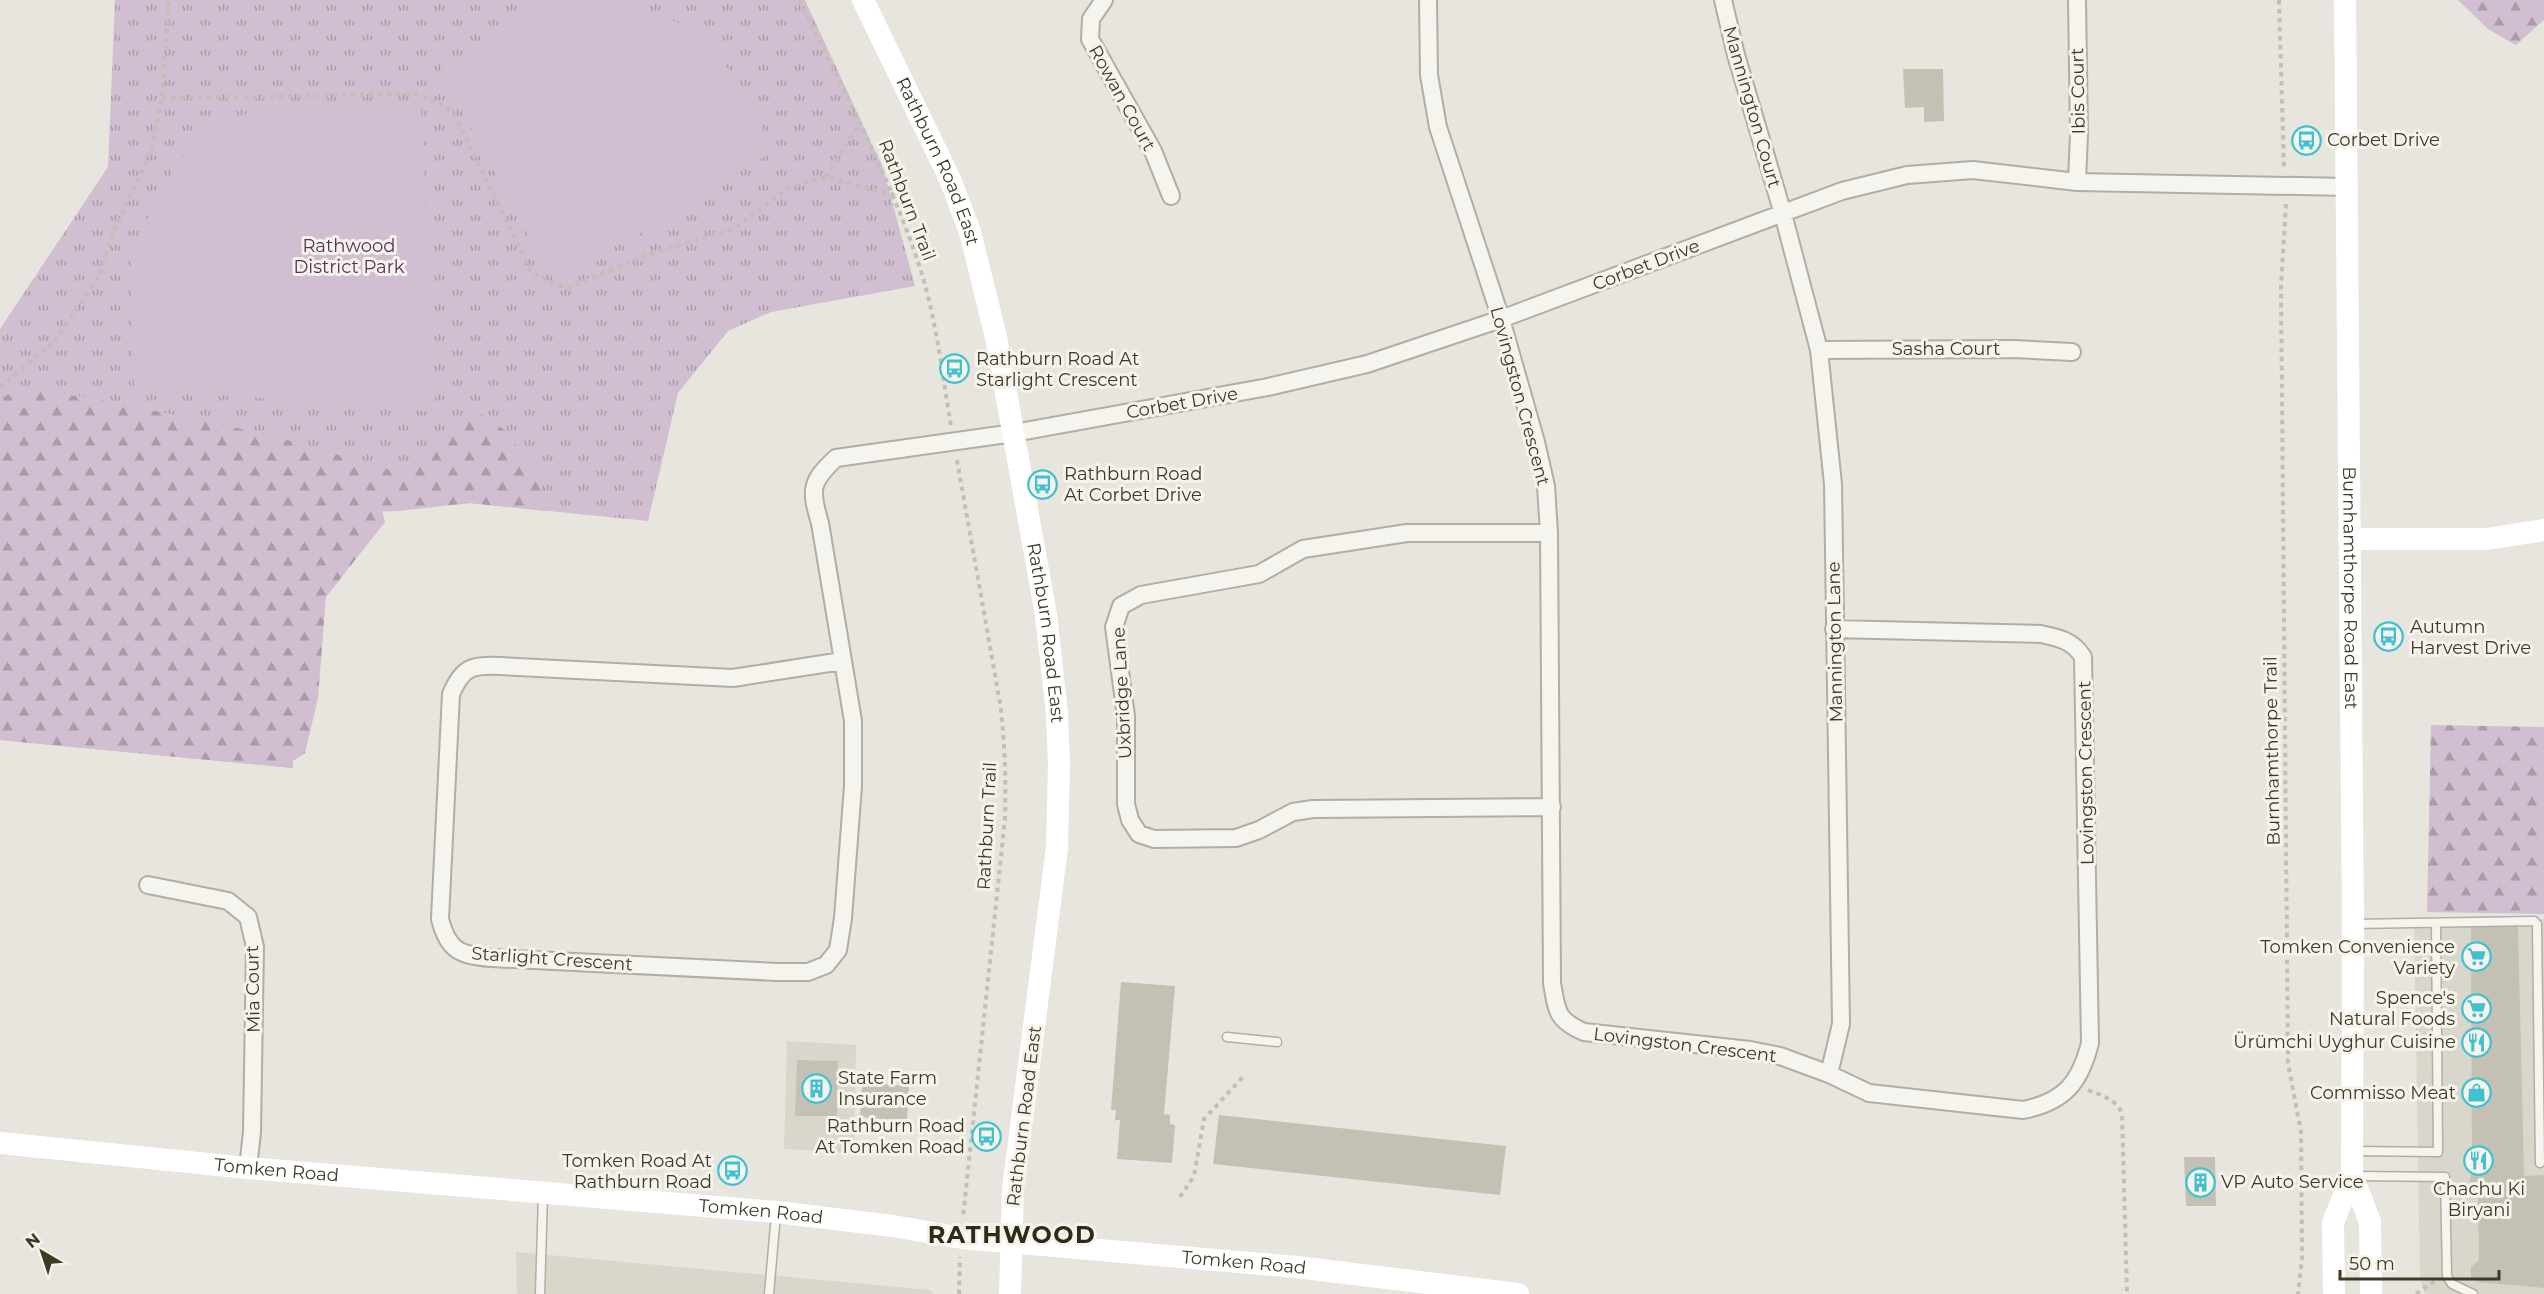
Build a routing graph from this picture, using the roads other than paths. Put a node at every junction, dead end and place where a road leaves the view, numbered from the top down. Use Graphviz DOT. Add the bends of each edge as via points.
graph roads {
  1 [pos="863,0"];
  2 [pos="1104,0"];
  3 [pos="1428,0"];
  4 [pos="1724,0"];
  5 [pos="2077,0"];
  6 [pos="2345,0"];
  7 [pos="2077,182"];
  8 [pos="2347,187"];
  9 [pos="1171,196"];
  10 [pos="1783,213"];
  11 [pos="1501,320"];
  12 [pos="1819,350"];
  13 [pos="2072,352"];
  14 [pos="1014,433"];
  15 [pos="954,441"];
  16 [pos="2544,530"];
  17 [pos="1550,533"];
  18 [pos="2349,539"];
  19 [pos="1834,629"];
  20 [pos="842,661"];
  21 [pos="1552,807"];
  22 [pos="148,885"];
  23 [pos="2436,923"];
  24 [pos="2353,924"];
  25 [pos="1227,1037"];
  26 [pos="1277,1042"];
  27 [pos="1829,1074"];
  28 [pos="0,1143"];
  29 [pos="2352,1151"];
  30 [pos="2540,1163"];
  31 [pos="248,1167"];
  32 [pos="2352,1176"];
  33 [pos="543,1191"];
  34 [pos="776,1212"];
  35 [pos="1012,1241"];
  36 [pos="540,1294"];
  37 [pos="769,1294"];
  38 [pos="1010,1294"];
  39 [pos="1518,1294"];
  40 [pos="2334,1294"];
  41 [pos="2371,1294"];
  42 [pos="2473,1294"];
  1 -- 14 [label="street, Rathburn Road East" via="950,179 970,232"];
  2 -- 9 [label="street, Rowan Court" via="1091,19 1090,39 1153,151"];
  3 -- 11 [label="street, Lovingston Crescent" via="1429,75 1438,127"];
  4 -- 10 [label="street, Mannington Court" via="1736,55"];
  5 -- 7 [label="street, Ibis Court"];
  6 -- 8 [label="street, Burnhamthorpe Road East"];
  7 -- 8 [label="street, Corbet Drive"];
  7 -- 10 [label="street, Corbet Drive" via="1973,170 1907,174 1842,191"];
  8 -- 18 [label="street, Burnhamthorpe Road East"];
  10 -- 11 [label="street, Corbet Drive"];
  10 -- 12 [label="street, Mannington Lane"];
  11 -- 14 [label="street, Corbet Drive" via="1367,364 1279,385"];
  11 -- 17 [label="street, Lovingston Crescent" via="1546,486"];
  12 -- 13 [label="street, Sasha Court"];
  12 -- 19 [label="street, Mannington Lane" via="1833,484"];
  14 -- 15 [label="street, Corbet Drive"];
  14 -- 35 [label="street, Rathburn Road East" via="1047,615 1059,764 1057,848 1014,1189"];
  15 -- 20 [label="street, Starlight Crescent" via="836,458 816,480 812,498 820,523"];
  16 -- 18 [label="street" via="2486,538"];
  17 -- 21 [label="street, Lovingston Crescent"];
  17 -- 21 [label="street, Uxbridge Lane" via="1407,533 1303,549 1259,574 1141,595 1121,606 1114,627 1125,716 1126,804 1139,834 1154,839 1236,838 1293,812 1313,808"];
  18 -- 24 [label="street, Burnhamthorpe Road East"];
  19 -- 27 [label="street, Mannington Lane" via="1841,1024"];
  19 -- 27 [label="street, Lovingston Crescent" via="2041,634 2077,646 2083,657 2090,1043 2073,1084 2044,1106 2023,1110 1869,1093"];
  20 -- 20 [label="street, Starlight Crescent" via="853,721 853,786 840,940 838,950 826,965 808,972 777,972 491,958 466,955 444,936 440,919 451,694 467,669 481,665 733,678"];
  21 -- 27 [label="street, Lovingston Crescent" via="1552,983 1558,1014 1568,1025 1584,1032 1750,1050"];
  22 -- 31 [label="street, Mia Court" via="228,901 248,916 255,946"];
  23 -- 24 [label="lane"];
  23 -- 29 [label="lane" via="2438,1152"];
  23 -- 30 [label="lane" via="2537,924"];
  24 -- 29 [label="street, Burnhamthorpe Road East"];
  25 -- 26 [label="lane"];
  28 -- 31 [label="street, Tomken Road"];
  29 -- 32 [label="street, Burnhamthorpe Road East"];
  31 -- 33 [label="street, Tomken Road"];
  32 -- 40 [label="street, Burnhamthorpe Road East" via="2333,1224"];
  32 -- 41 [label="street, Burnhamthorpe Road East" via="2370,1222"];
  32 -- 42 [label="lane" via="2445,1177 2447,1276 2452,1284"];
  33 -- 34 [label="street, Tomken Road"];
  33 -- 36 [label="lane"];
  34 -- 35 [label="street, Tomken Road" via="962,1238"];
  34 -- 37 [label="lane"];
  35 -- 38 [label="street, Rathburn Road East"];
  35 -- 39 [label="street, Tomken Road" via="1296,1267"];
}
